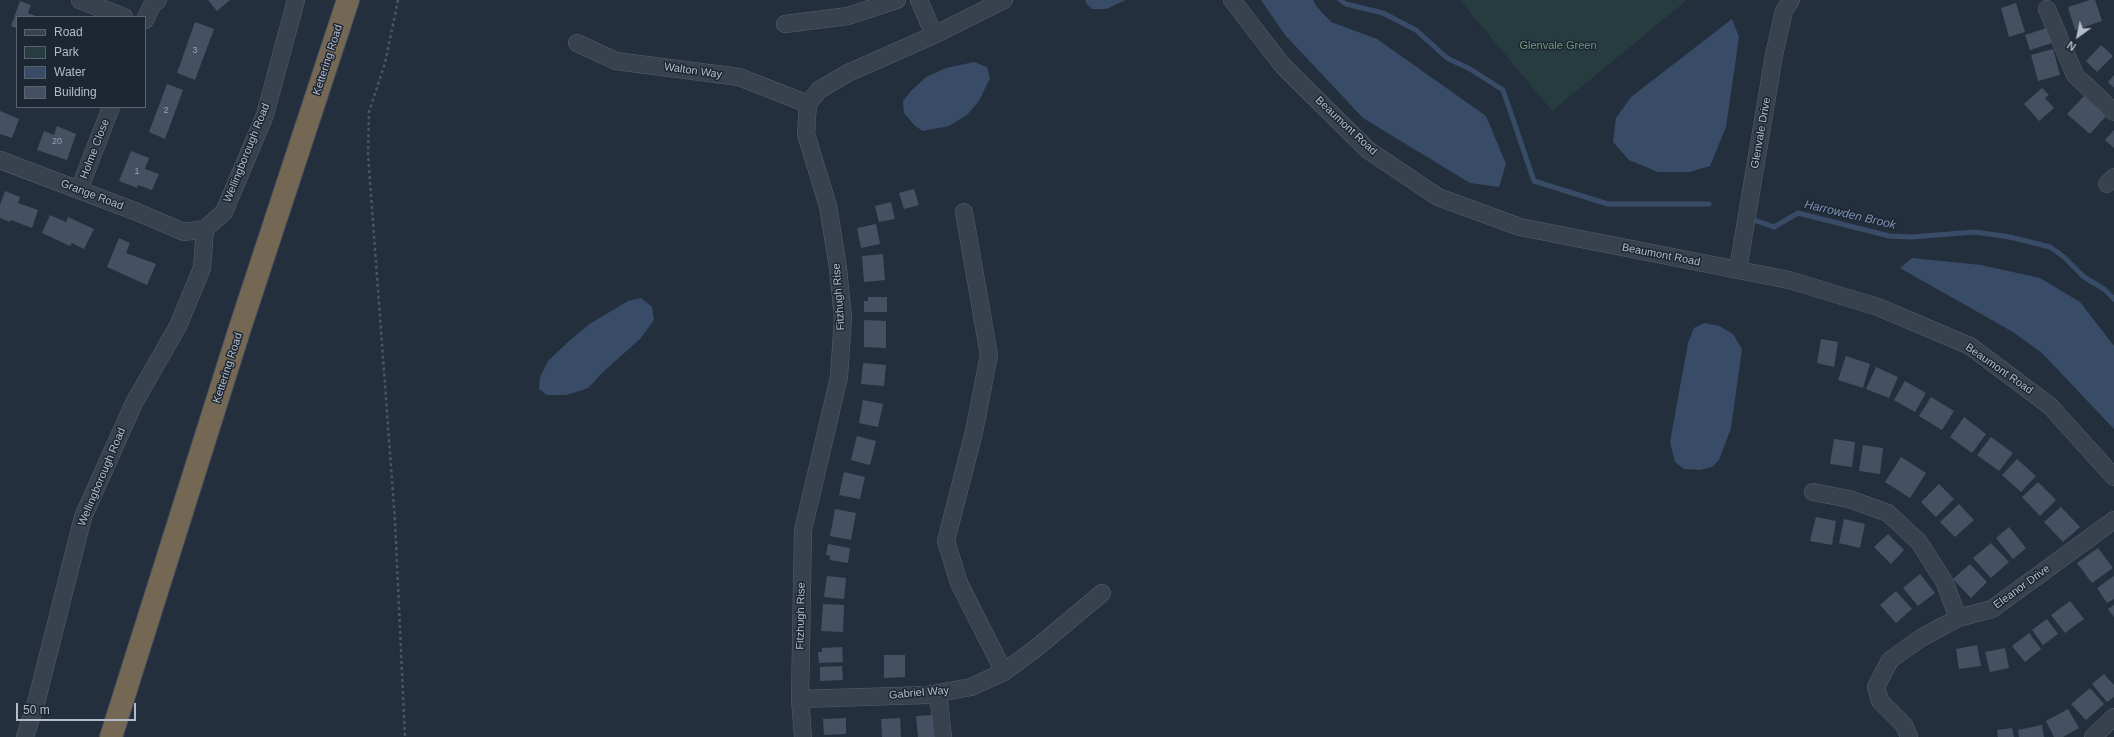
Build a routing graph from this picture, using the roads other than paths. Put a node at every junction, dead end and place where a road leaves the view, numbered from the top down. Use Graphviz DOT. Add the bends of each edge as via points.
graph roads {
  1 [pos="80,0"];
  2 [pos="296,0"];
  3 [pos="348,0"];
  4 [pos="897,0"];
  5 [pos="919,0"];
  6 [pos="1004,0"];
  7 [pos="1232,0"];
  8 [pos="1791,0"];
  9 [pos="2047,9"];
  10 [pos="121,16"];
  11 [pos="784,24"];
  12 [pos="934,35"];
  13 [pos="577,43"];
  14 [pos="808,104"];
  15 [pos="111,108"];
  16 [pos="2114,112"];
  17 [pos="0,160"];
  18 [pos="79,190"];
  19 [pos="964,212"];
  20 [pos="205,229"];
  21 [pos="1738,269"];
  22 [pos="2114,477"];
  23 [pos="1813,492"];
  24 [pos="2114,520"];
  25 [pos="1102,593"];
  26 [pos="1958,618"];
  27 [pos="1004,672"];
  28 [pos="938,693"];
  29 [pos="800,699"];
  30 [pos="2114,717"];
  31 [pos="25,737"];
  32 [pos="111,737"];
  33 [pos="803,737"];
  34 [pos="943,737"];
  35 [pos="1909,737"];
  36 [pos="2093,737"];
  1 -- 10 [label="street"];
  2 -- 20 [label="street, Wellingborough Road" via="264,115 224,212"];
  3 -- 32 [label="highway, Kettering Road"];
  4 -- 11 [label="street" via="848,16"];
  5 -- 12 [label="street"];
  6 -- 12 [label="street"];
  7 -- 21 [label="street, Beaumont Road" via="1283,66 1368,150 1438,197 1520,227"];
  8 -- 21 [label="street, Glenvale Drive" via="1784,11 1774,55"];
  9 -- 16 [label="street" via="2075,75"];
  12 -- 14 [label="street" via="848,73 819,90"];
  13 -- 14 [label="street, Walton Way" via="616,61 739,77"];
  14 -- 29 [label="street, Fitzhugh Rise" via="806,134 828,206 843,318 839,376 803,530"];
  15 -- 18 [label="street, Holme Close"];
  17 -- 18 [label="street, Grange Road"];
  18 -- 20 [label="street, Grange Road" via="184,232"];
  19 -- 27 [label="street" via="989,355 974,432 946,541 959,583"];
  20 -- 31 [label="street, Wellingborough Road" via="202,268 178,326 134,402 83,517"];
  21 -- 22 [label="street, Beaumont Road" via="1789,280 1878,307 1970,346 2050,406"];
  23 -- 26 [label="street" via="1850,499 1888,513 1919,542 1945,583"];
  24 -- 26 [label="street, Eleanor Drive" via="1992,609"];
  25 -- 27 [label="street, Gabriel Way" via="1035,650"];
  26 -- 35 [label="street, Eleanor Drive" via="1921,638 1890,660 1876,687 1880,701 1904,725"];
  27 -- 28 [label="street, Gabriel Way" via="971,687"];
  28 -- 29 [label="street, Gabriel Way"];
  28 -- 34 [label="street"];
  29 -- 33 [label="street, Fitzhugh Rise"];
  30 -- 36 [label="street"];
}
